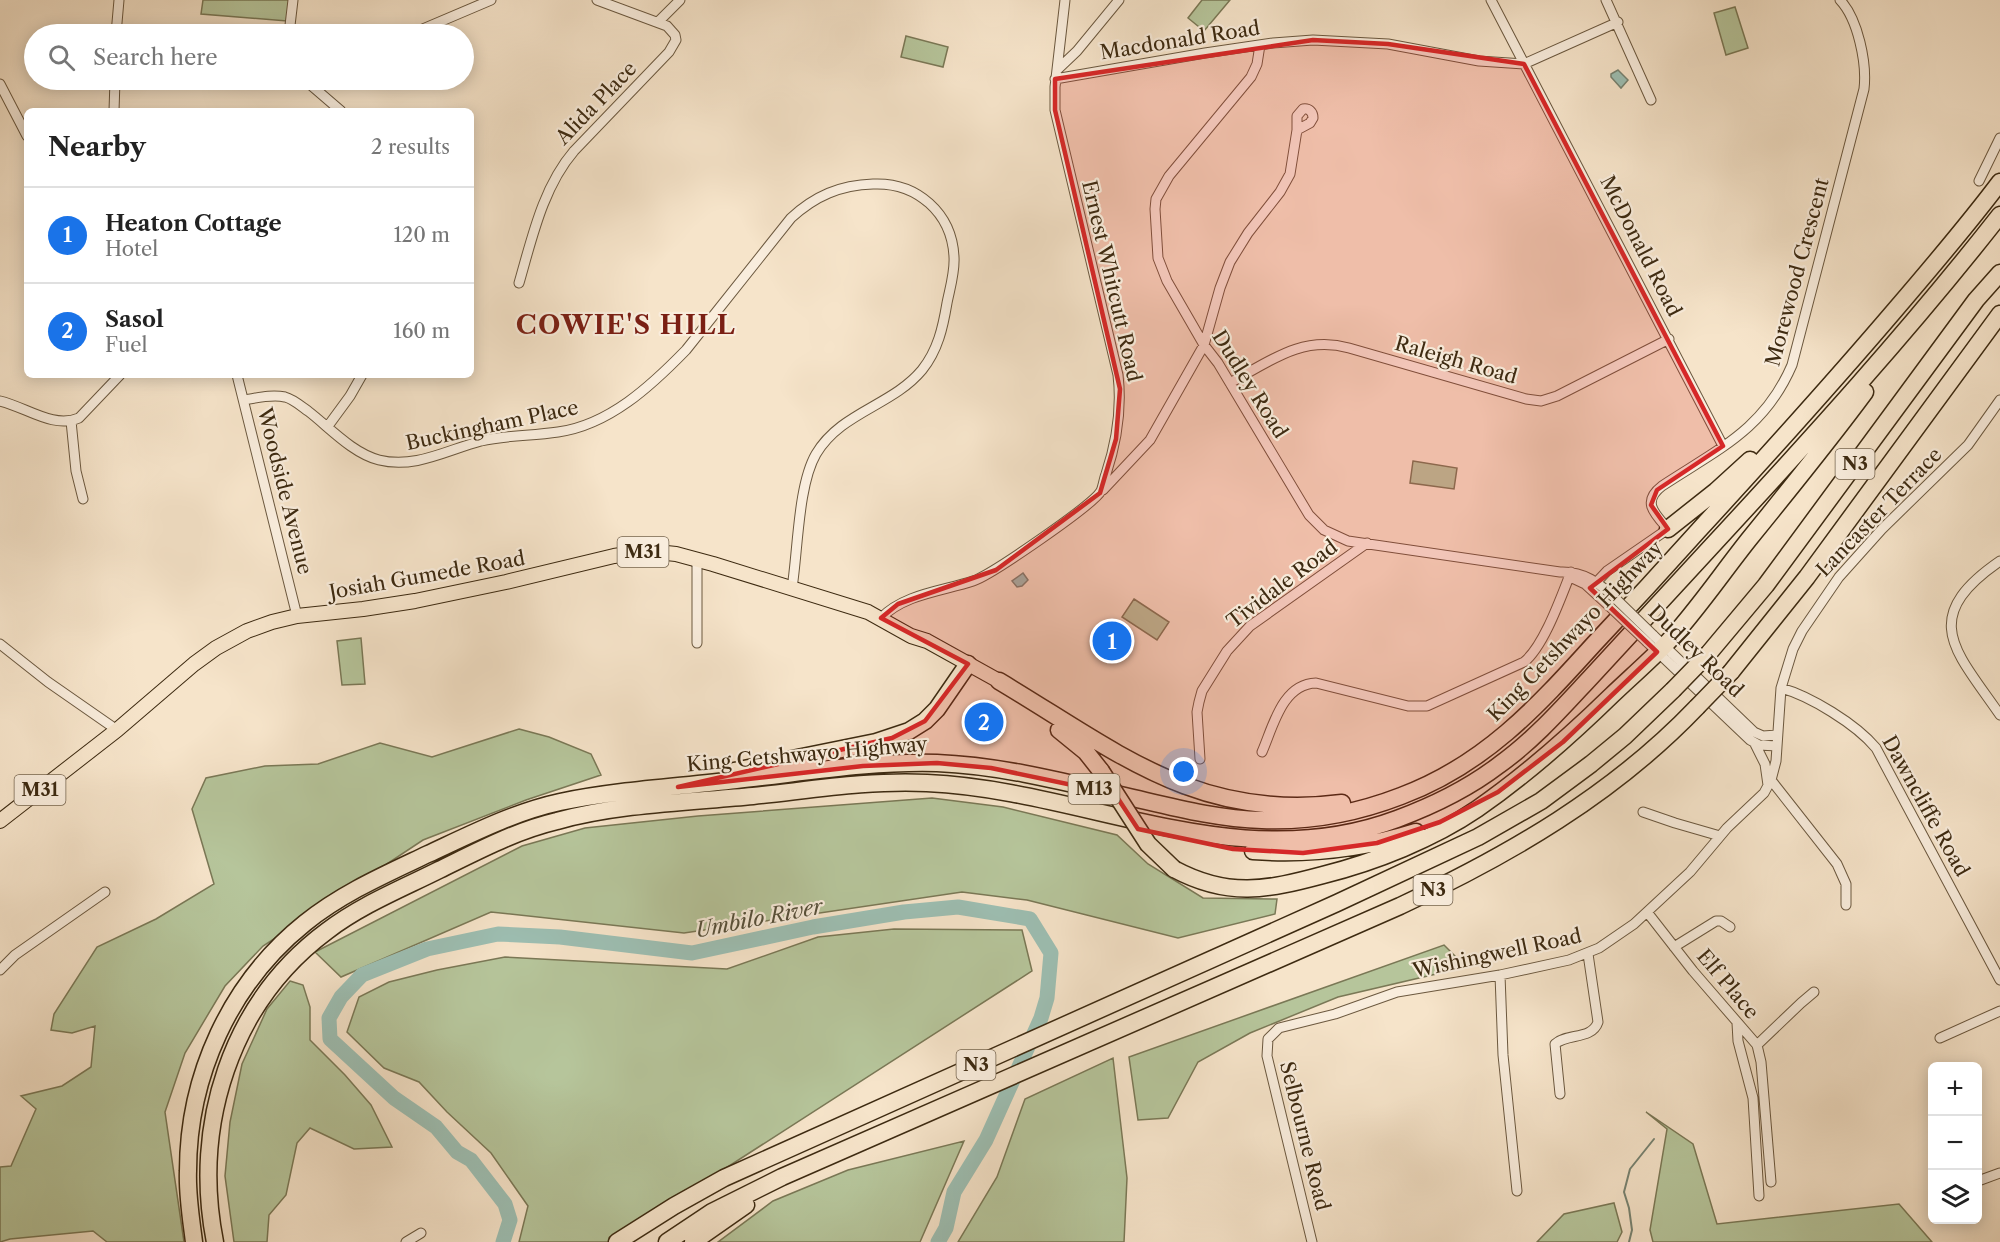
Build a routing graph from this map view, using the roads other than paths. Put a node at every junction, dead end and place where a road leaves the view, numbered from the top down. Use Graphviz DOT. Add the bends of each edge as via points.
graph roads {
  1 [pos="120,0"];
  2 [pos="294,0"];
  3 [pos="491,0"];
  4 [pos="597,0"];
  5 [pos="680,0"];
  6 [pos="1065,0"];
  7 [pos="1119,0"];
  8 [pos="1491,0"];
  9 [pos="1606,0"];
  10 [pos="1840,0"];
  11 [pos="658,22"];
  12 [pos="1618,22"];
  13 [pos="117,24"];
  14 [pos="290,24"];
  15 [pos="435,24"];
  16 [pos="1260,45"];
  17 [pos="1524,64"];
  18 [pos="1056,74"];
  19 [pos="0,84"];
  20 [pos="115,90"];
  21 [pos="317,90"];
  22 [pos="1651,100"];
  23 [pos="114,108"];
  24 [pos="338,108"];
  25 [pos="24,130"];
  26 [pos="1298,130"];
  27 [pos="2000,138"];
  28 [pos="1979,181"];
  29 [pos="1997,187"];
  30 [pos="2000,214"];
  31 [pos="2000,273"];
  32 [pos="519,283"];
  33 [pos="1936,294"];
  34 [pos="2000,314"];
  35 [pos="1668,339"];
  36 [pos="1204,345"];
  37 [pos="117,378"];
  38 [pos="238,378"];
  39 [pos="360,378"];
  40 [pos="1230,383"];
  41 [pos="244,400"];
  42 [pos="2000,400"];
  43 [pos="0,401"];
  44 [pos="71,421"];
  45 [pos="328,426"];
  46 [pos="1724,446"];
  47 [pos="1100,493"];
  48 [pos="83,499"];
  49 [pos="1668,530"];
  50 [pos="1367,543"];
  51 [pos="697,560"];
  52 [pos="2000,561"];
  53 [pos="1566,574"];
  54 [pos="1593,585"];
  55 [pos="792,588"];
  56 [pos="297,616"];
  57 [pos="881,618"];
  58 [pos="697,643"];
  59 [pos="1655,643"];
  60 [pos="0,644"];
  61 [pos="966,668"];
  62 [pos="996,685"];
  63 [pos="1781,688"];
  64 [pos="2000,715"];
  65 [pos="117,730"];
  66 [pos="1509,732"];
  67 [pos="1777,735"];
  68 [pos="1755,744"];
  69 [pos="1777,747"];
  70 [pos="1262,752"];
  71 [pos="1200,759"];
  72 [pos="1770,784"];
  73 [pos="678,787"];
  74 [pos="1498,792"];
  75 [pos="1020,795"];
  76 [pos="1643,812"];
  77 [pos="0,821"];
  78 [pos="1720,836"];
  79 [pos="105,892"];
  80 [pos="1846,905"];
  81 [pos="1647,912"];
  82 [pos="1730,927"];
  83 [pos="1674,947"];
  84 [pos="1588,954"];
  85 [pos="0,970"];
  86 [pos="1500,975"];
  87 [pos="2000,980"];
  88 [pos="1814,992"];
  89 [pos="2000,1011"];
  90 [pos="1737,1023"];
  91 [pos="1940,1038"];
  92 [pos="1268,1039"];
  93 [pos="1757,1045"];
  94 [pos="1560,1094"];
  95 [pos="2000,1173"];
  96 [pos="782,1177"];
  97 [pos="1982,1179"];
  98 [pos="1771,1182"];
  99 [pos="1517,1191"];
  100 [pos="1759,1196"];
  101 [pos="421,1233"];
  102 [pos="194,1242"];
  103 [pos="215,1242"];
  104 [pos="406,1242"];
  105 [pos="620,1242"];
  106 [pos="668,1242"];
  107 [pos="693,1242"];
  108 [pos="1312,1242"];
  1 -- 13 [label="street"];
  2 -- 14 [label="street"];
  3 -- 15 [label="street"];
  4 -- 11 [label="street"];
  5 -- 11 [label="street"];
  6 -- 18 [label="street, Ernest Whitcutt Road"];
  7 -- 18 [label="street"];
  8 -- 17 [label="street, McDonald Road"];
  9 -- 12 [label="street"];
  10 -- 46 [label="street, Morewood Crescent" via="1855,23 1864,89 1798,348 1773,402 1748,429"];
  11 -- 32 [label="street, Alida Place" via="675,35 674,46 561,167 545,200"];
  12 -- 17 [label="street"];
  12 -- 22 [label="street"];
  16 -- 17 [label="street, Macdonald Road" via="1313,40 1370,42 1479,61"];
  16 -- 18 [label="street, Macdonald Road"];
  16 -- 36 [label="street, Dudley Road" via="1251,77 1169,176 1156,199 1161,268"];
  17 -- 35 [label="street, McDonald Road"];
  18 -- 47 [label="street, Ernest Whitcutt Road" via="1055,110 1120,389 1116,439"];
  19 -- 25 [label="street"];
  20 -- 23 [label="street"];
  21 -- 24 [label="street"];
  26 -- 36 [label="street" via="1290,174 1230,262"];
  27 -- 28 [label="street"];
  29 -- 49 [label="highway" via="1787,423 1728,481"];
  29 -- 66 [label="highway, King Cetshwayo Highway / M13" via="1815,405 1556,687"];
  30 -- 33 [label="highway, King Cetshwayo Highway / M13"];
  31 -- 105 [label="highway, N3, bridge" via="1766,585 1710,653 1625,736 1541,801 1438,856 724,1178"];
  33 -- 59 [label="highway" via="1853,409"];
  33 -- 75 [label="highway, King Cetshwayo Highway / M13" via="1806,443 1555,716 1497,767 1453,794 1369,828 1300,840 1203,834"];
  34 -- 96 [label="highway, N3, bridge" via="1807,577 1731,672 1656,747 1602,792 1512,849 1400,906"];
  35 -- 40 [label="street, Raleigh Road" via="1541,401 1327,344 1296,348"];
  35 -- 46 [label="street, McDonald Road"];
  36 -- 40 [label="street, Dudley Road"];
  36 -- 47 [label="street" via="1150,440"];
  37 -- 44 [label="street" via="79,418"];
  38 -- 41 [label="street, Woodside Avenue"];
  39 -- 45 [label="street"];
  40 -- 50 [label="street, Dudley Road" via="1317,524 1337,538"];
  41 -- 45 [label="street, Buckingham Place" via="286,397"];
  41 -- 56 [label="street, Woodside Avenue"];
  42 -- 63 [label="street, Lancaster Terrace" via="1968,445 1839,577 1802,631"];
  43 -- 44 [label="street" via="58,422"];
  44 -- 48 [label="street"];
  45 -- 55 [label="street, Buckingham Place" via="363,453 396,463 418,461 496,438 587,425 630,400 686,350 800,210 821,196 848,186 899,186 922,196 936,209 951,240 954,270 942,330 934,351 913,380 840,426 815,455 804,488"];
  46 -- 49 [label="street, Morewood Crescent" via="1654,493 1652,509"];
  47 -- 57 [label="street" via="996,570 898,604"];
  49 -- 54 [label="street"];
  50 -- 53 [label="street, Dudley Road"];
  50 -- 71 [label="street, Tividale Road" via="1250,626 1227,651 1198,702"];
  51 -- 55 [label="main road, Josiah Gumede Road / M31"];
  51 -- 56 [label="main road, Josiah Gumede Road / M31" via="646,551 415,601"];
  51 -- 58 [label="street"];
  52 -- 64 [label="street" via="1977,578 1959,599 1950,630 1958,652"];
  53 -- 54 [label="street, Dudley Road"];
  53 -- 70 [label="street" via="1561,597 1534,652 1518,666 1435,704 1418,707 1316,683 1302,685 1287,699"];
  54 -- 59 [label="street, Dudley Road, bridge"];
  55 -- 57 [label="main road, Josiah Gumede Road / M31"];
  56 -- 65 [label="main road, Josiah Gumede Road / M31" via="247,631 216,648"];
  57 -- 61 [label="main road, Josiah Gumede Road / M31" via="922,647"];
  59 -- 67 [label="street, Dudley Road" via="1754,732"];
  59 -- 68 [label="street, Dudley Road"];
  59 -- 74 [label="highway" via="1563,742"];
  60 -- 65 [label="street"];
  61 -- 62 [label="main road, Josiah Gumede Road / M31"];
  61 -- 73 [label="highway" via="945,700 909,731 892,738 718,774"];
  62 -- 66 [label="highway" via="1147,770 1216,797 1278,806 1328,805 1386,794 1432,777"];
  62 -- 74 [label="highway, bridge" via="1086,752 1148,844 1174,869 1212,886 1256,888 1336,872 1420,840 1477,809"];
  63 -- 67 [label="street, Lancaster Terrace"];
  63 -- 87 [label="street, Dawncliffe Road" via="1814,702 1866,736 1876,748"];
  65 -- 77 [label="main road, Josiah Gumede Road / M31"];
  66 -- 73 [label="highway, King Cetshwayo Highway / M13" via="1471,761 1401,796 1364,809 1287,820 1215,816 1015,771 937,763 863,766"];
  67 -- 69 [label="street"];
  68 -- 69 [label="street"];
  68 -- 72 [label="street, Dudley Road"];
  69 -- 72 [label="street"];
  72 -- 78 [label="street, Wishingwell Road" via="1760,799"];
  72 -- 80 [label="street" via="1837,864 1846,884"];
  73 -- 102 [label="highway, King Cetshwayo Highway / M13" via="557,802 492,824 368,883 327,907 287,938 239,996 204,1067 189,1145"];
  74 -- 75 [label="highway" via="1440,822 1397,838 1303,853 1199,844"];
  75 -- 103 [label="highway, King Cetshwayo Highway / M13" via="956,785 878,784 578,815 509,837 350,915 281,973 252,1014 224,1072 211,1126 208,1164"];
  76 -- 78 [label="street"];
  78 -- 81 [label="street, Wishingwell Road"];
  79 -- 85 [label="street" via="15,955"];
  81 -- 83 [label="street, Elf Place"];
  81 -- 84 [label="street, Wishingwell Road" via="1612,941"];
  82 -- 83 [label="street" via="1721,921 1710,923"];
  83 -- 90 [label="street, Elf Place"];
  84 -- 86 [label="street, Wishingwell Road"];
  84 -- 94 [label="street" via="1598,1022 1589,1033 1555,1044"];
  86 -- 92 [label="street, Wishingwell Road" via="1390,994 1280,1028"];
  86 -- 99 [label="street" via="1503,1055"];
  88 -- 93 [label="street, Elf Place"];
  89 -- 91 [label="street"];
  90 -- 93 [label="street, Elf Place"];
  90 -- 100 [label="street" via="1753,1098"];
  92 -- 108 [label="street, Selbourne Road" via="1267,1056"];
  93 -- 98 [label="street"];
  95 -- 97 [label="street"];
  96 -- 106 [label="highway, N3" via="712,1212"];
  96 -- 107 [label="highway"];
  101 -- 104 [label="street"];
}
